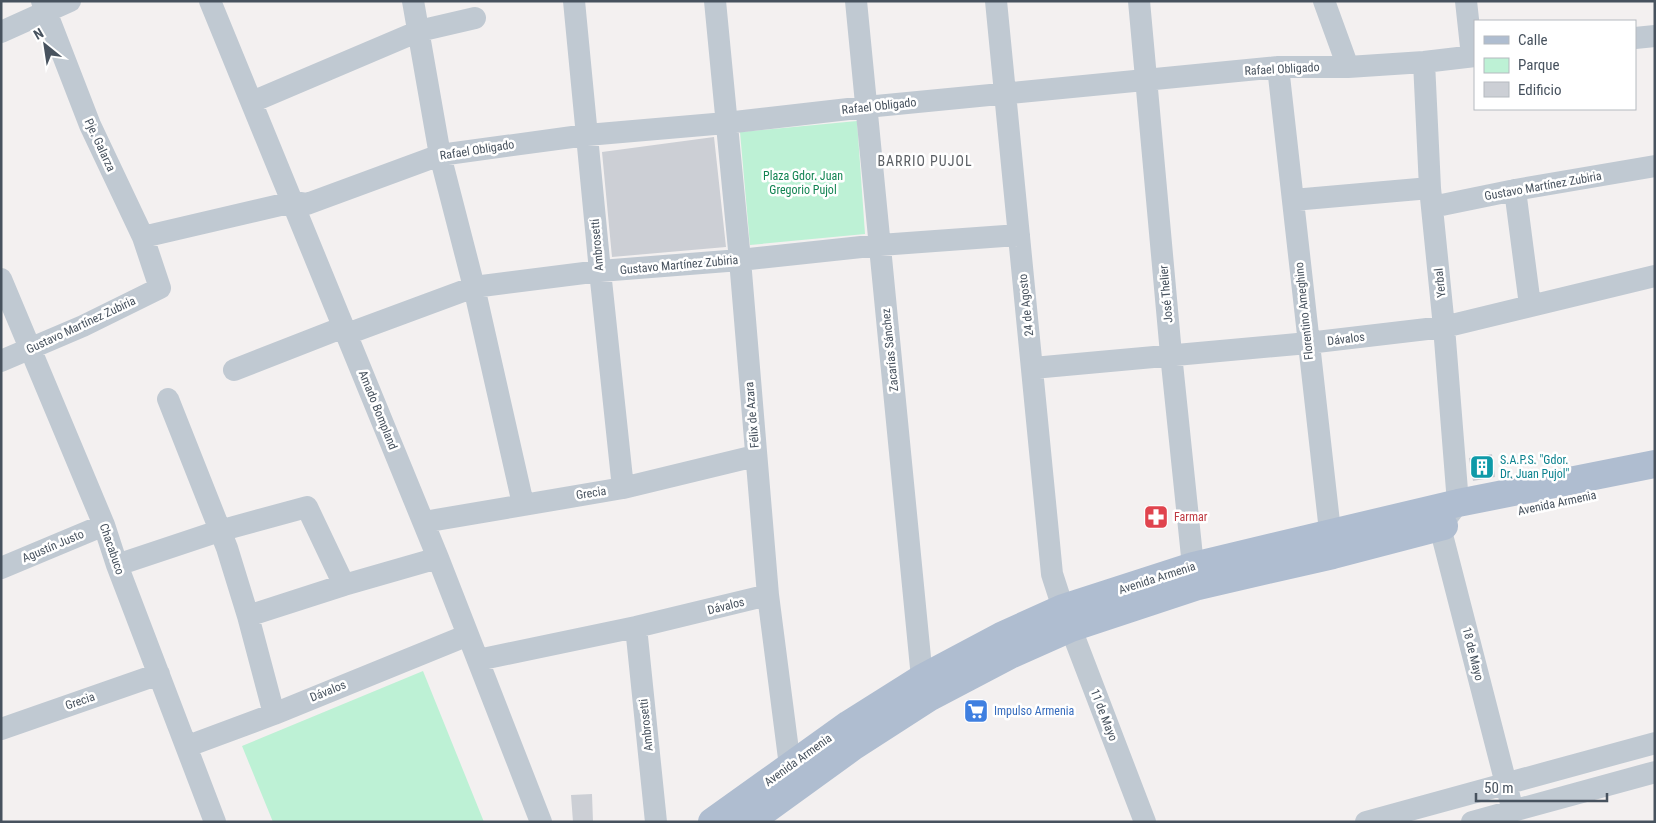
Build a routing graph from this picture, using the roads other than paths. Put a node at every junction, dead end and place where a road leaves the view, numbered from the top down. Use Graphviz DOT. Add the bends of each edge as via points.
graph roads {
  1 [pos="70,1"];
  2 [pos="210,1"];
  3 [pos="413,1"];
  4 [pos="574,1"];
  5 [pos="715,1"];
  6 [pos="856,1"];
  7 [pos="996,1"];
  8 [pos="1139,1"];
  9 [pos="1324,1"];
  10 [pos="1466,1"];
  11 [pos="44,7"];
  12 [pos="474,18"];
  13 [pos="419,30"];
  14 [pos="1,32"];
  15 [pos="1655,36"];
  16 [pos="1636,38"];
  17 [pos="1473,56"];
  18 [pos="1424,62"];
  19 [pos="1278,67"];
  20 [pos="1348,67"];
  21 [pos="1146,80"];
  22 [pos="1005,94"];
  23 [pos="252,102"];
  24 [pos="866,106"];
  25 [pos="726,123"];
  26 [pos="587,134"];
  27 [pos="440,155"];
  28 [pos="1655,166"];
  29 [pos="1516,190"];
  30 [pos="1431,198"];
  31 [pos="1293,200"];
  32 [pos="293,202"];
  33 [pos="1019,235"];
  34 [pos="143,237"];
  35 [pos="880,245"];
  36 [pos="740,260"];
  37 [pos="600,271"];
  38 [pos="1655,276"];
  39 [pos="1,279"];
  40 [pos="474,286"];
  41 [pos="160,288"];
  42 [pos="1530,306"];
  43 [pos="1444,327"];
  44 [pos="345,331"];
  45 [pos="1308,343"];
  46 [pos="31,347"];
  47 [pos="1171,354"];
  48 [pos="1,360"];
  49 [pos="1032,368"];
  50 [pos="234,370"];
  51 [pos="168,399"];
  52 [pos="755,456"];
  53 [pos="1655,464"];
  54 [pos="1655,482"];
  55 [pos="623,488"];
  56 [pos="523,504"];
  57 [pos="1458,504"];
  58 [pos="424,522"];
  59 [pos="104,525"];
  60 [pos="1440,527"];
  61 [pos="219,530"];
  62 [pos="1331,545"];
  63 [pos="438,558"];
  64 [pos="117,564"];
  65 [pos="1,568"];
  66 [pos="1195,576"];
  67 [pos="344,585"];
  68 [pos="768,595"];
  69 [pos="248,616"];
  70 [pos="1067,618"];
  71 [pos="636,628"];
  72 [pos="468,635"];
  73 [pos="478,660"];
  74 [pos="159,674"];
  75 [pos="926,687"];
  76 [pos="274,714"];
  77 [pos="1,729"];
  78 [pos="1655,743"];
  79 [pos="188,746"];
  80 [pos="790,766"];
  81 [pos="1655,772"];
  82 [pos="1506,784"];
  83 [pos="1513,810"];
  84 [pos="763,817"];
  85 [pos="215,822"];
  86 [pos="540,822"];
  87 [pos="656,822"];
  88 [pos="712,822"];
  89 [pos="1145,822"];
  90 [pos="1366,822"];
  91 [pos="1472,822"];
  1 -- 11 [label="street"];
  2 -- 23 [label="street, Amado Bompland"];
  3 -- 13 [label="street"];
  4 -- 26 [label="street, Ambrosetti"];
  5 -- 25 [label="street, Félix de Azara"];
  6 -- 24 [label="street, Zacarías Sánchez"];
  7 -- 22 [label="street, 24 de Agosto"];
  8 -- 21 [label="street, José Thelier"];
  9 -- 20 [label="street"];
  10 -- 17 [label="street"];
  11 -- 14 [label="street"];
  11 -- 34 [label="street, Pje. Galarza" via="90,125"];
  12 -- 13 [label="street"];
  13 -- 23 [label="street"];
  13 -- 27 [label="street"];
  15 -- 16 [label="street"];
  17 -- 18 [label="street, Rafael Obligado"];
  18 -- 20 [label="street, Rafael Obligado"];
  18 -- 30 [label="street, Yerbal"];
  19 -- 20 [label="street, Rafael Obligado"];
  19 -- 21 [label="street, Rafael Obligado"];
  19 -- 31 [label="street, Florentino Ameghino"];
  21 -- 22 [label="street, Rafael Obligado"];
  21 -- 47 [label="street, José Thelier"];
  22 -- 24 [label="street, Rafael Obligado"];
  22 -- 33 [label="street, 24 de Agosto"];
  23 -- 32 [label="street, Amado Bompland"];
  24 -- 25 [label="street, Rafael Obligado"];
  24 -- 35 [label="street, Zacarías Sánchez"];
  25 -- 26 [label="street, Rafael Obligado"];
  25 -- 36 [label="street, Félix de Azara"];
  26 -- 27 [label="street, Rafael Obligado"];
  26 -- 37 [label="street, Ambrosetti"];
  27 -- 32 [label="street, Rafael Obligado" via="307,204"];
  27 -- 40 [label="street"];
  28 -- 29 [label="street, Gustavo Martínez Zubiria"];
  29 -- 30 [label="street, Gustavo Martínez Zubiria"];
  29 -- 42 [label="street"];
  30 -- 31 [label="street, Gustavo Martínez Zubiria"];
  30 -- 43 [label="street, Yerbal"];
  31 -- 45 [label="street, Florentino Ameghino"];
  32 -- 34 [label="street"];
  32 -- 44 [label="street, Amado Bompland"];
  33 -- 35 [label="street, Gustavo Martínez Zubiria"];
  33 -- 49 [label="street, 24 de Agosto"];
  34 -- 41 [label="street, Pje. Galarza"];
  35 -- 36 [label="street, Gustavo Martínez Zubiria"];
  35 -- 75 [label="street, Zacarías Sánchez"];
  36 -- 37 [label="street, Gustavo Martínez Zubiria"];
  36 -- 52 [label="street, Félix de Azara"];
  37 -- 40 [label="street, Gustavo Martínez Zubiria"];
  37 -- 55 [label="street, Ambrosetti"];
  38 -- 42 [label="street, Dávalos"];
  39 -- 46 [label="street, Chacabuco"];
  40 -- 44 [label="street, Gustavo Martínez Zubiria"];
  40 -- 56 [label="street"];
  41 -- 46 [label="street, Gustavo Martínez Zubiria"];
  42 -- 43 [label="street, Dávalos"];
  43 -- 45 [label="street, Dávalos"];
  43 -- 57 [label="street, Yerbal"];
  44 -- 50 [label="street, Gustavo Martínez Zubiria"];
  44 -- 58 [label="street, Amado Bompland"];
  45 -- 47 [label="street, Dávalos"];
  45 -- 62 [label="street, Florentino Ameghino"];
  46 -- 48 [label="street, Gustavo Martínez Zubiria"];
  46 -- 59 [label="street, Chacabuco"];
  47 -- 49 [label="street, Dávalos"];
  47 -- 66 [label="street, José Thelier"];
  49 -- 70 [label="street, 24 de Agosto" via="1052,574"];
  51 -- 61 [label="street"];
  52 -- 55 [label="street, Grecia"];
  52 -- 68 [label="street, Félix de Azara"];
  53 -- 57 [label="main road, Avenida Armenia"];
  54 -- 60 [label="main road, Avenida Armenia"];
  55 -- 56 [label="street, Grecia"];
  56 -- 58 [label="street, Grecia"];
  57 -- 60 [label="street"];
  57 -- 62 [label="main road, Avenida Armenia"];
  58 -- 63 [label="street, Amado Bompland"];
  59 -- 64 [label="street, Chacabuco"];
  59 -- 65 [label="street, Agustín Justo"];
  60 -- 62 [label="main road, Avenida Armenia"];
  60 -- 82 [label="street, 18 de Mayo"];
  61 -- 64 [label="street"];
  61 -- 67 [label="street" via="308,507"];
  61 -- 69 [label="street"];
  62 -- 66 [label="main road, Avenida Armenia"];
  63 -- 67 [label="street"];
  63 -- 72 [label="street, Amado Bompland"];
  64 -- 74 [label="street, Chacabuco"];
  66 -- 70 [label="main road, Avenida Armenia"];
  67 -- 69 [label="street"];
  68 -- 71 [label="street, Dávalos"];
  68 -- 80 [label="street, Félix de Azara"];
  69 -- 76 [label="street"];
  70 -- 75 [label="main road, Avenida Armenia" via="1010,655"];
  70 -- 89 [label="street, 11 de Mayo"];
  71 -- 73 [label="street, Dávalos"];
  71 -- 87 [label="street, Ambrosetti"];
  72 -- 73 [label="street, Amado Bompland"];
  72 -- 76 [label="street, Dávalos"];
  73 -- 86 [label="street, Amado Bompland"];
  74 -- 77 [label="street, Grecia"];
  74 -- 79 [label="street, Chacabuco"];
  75 -- 80 [label="main road, Avenida Armenia" via="849,724"];
  75 -- 84 [label="main road, Avenida Armenia"];
  76 -- 79 [label="street, Dávalos"];
  78 -- 82 [label="street"];
  79 -- 85 [label="street, Chacabuco"];
  80 -- 84 [label="street"];
  80 -- 88 [label="main road, Avenida Armenia"];
  81 -- 83 [label="street"];
  82 -- 83 [label="street, 18 de Mayo"];
  82 -- 90 [label="street"];
  83 -- 91 [label="street"];
}
